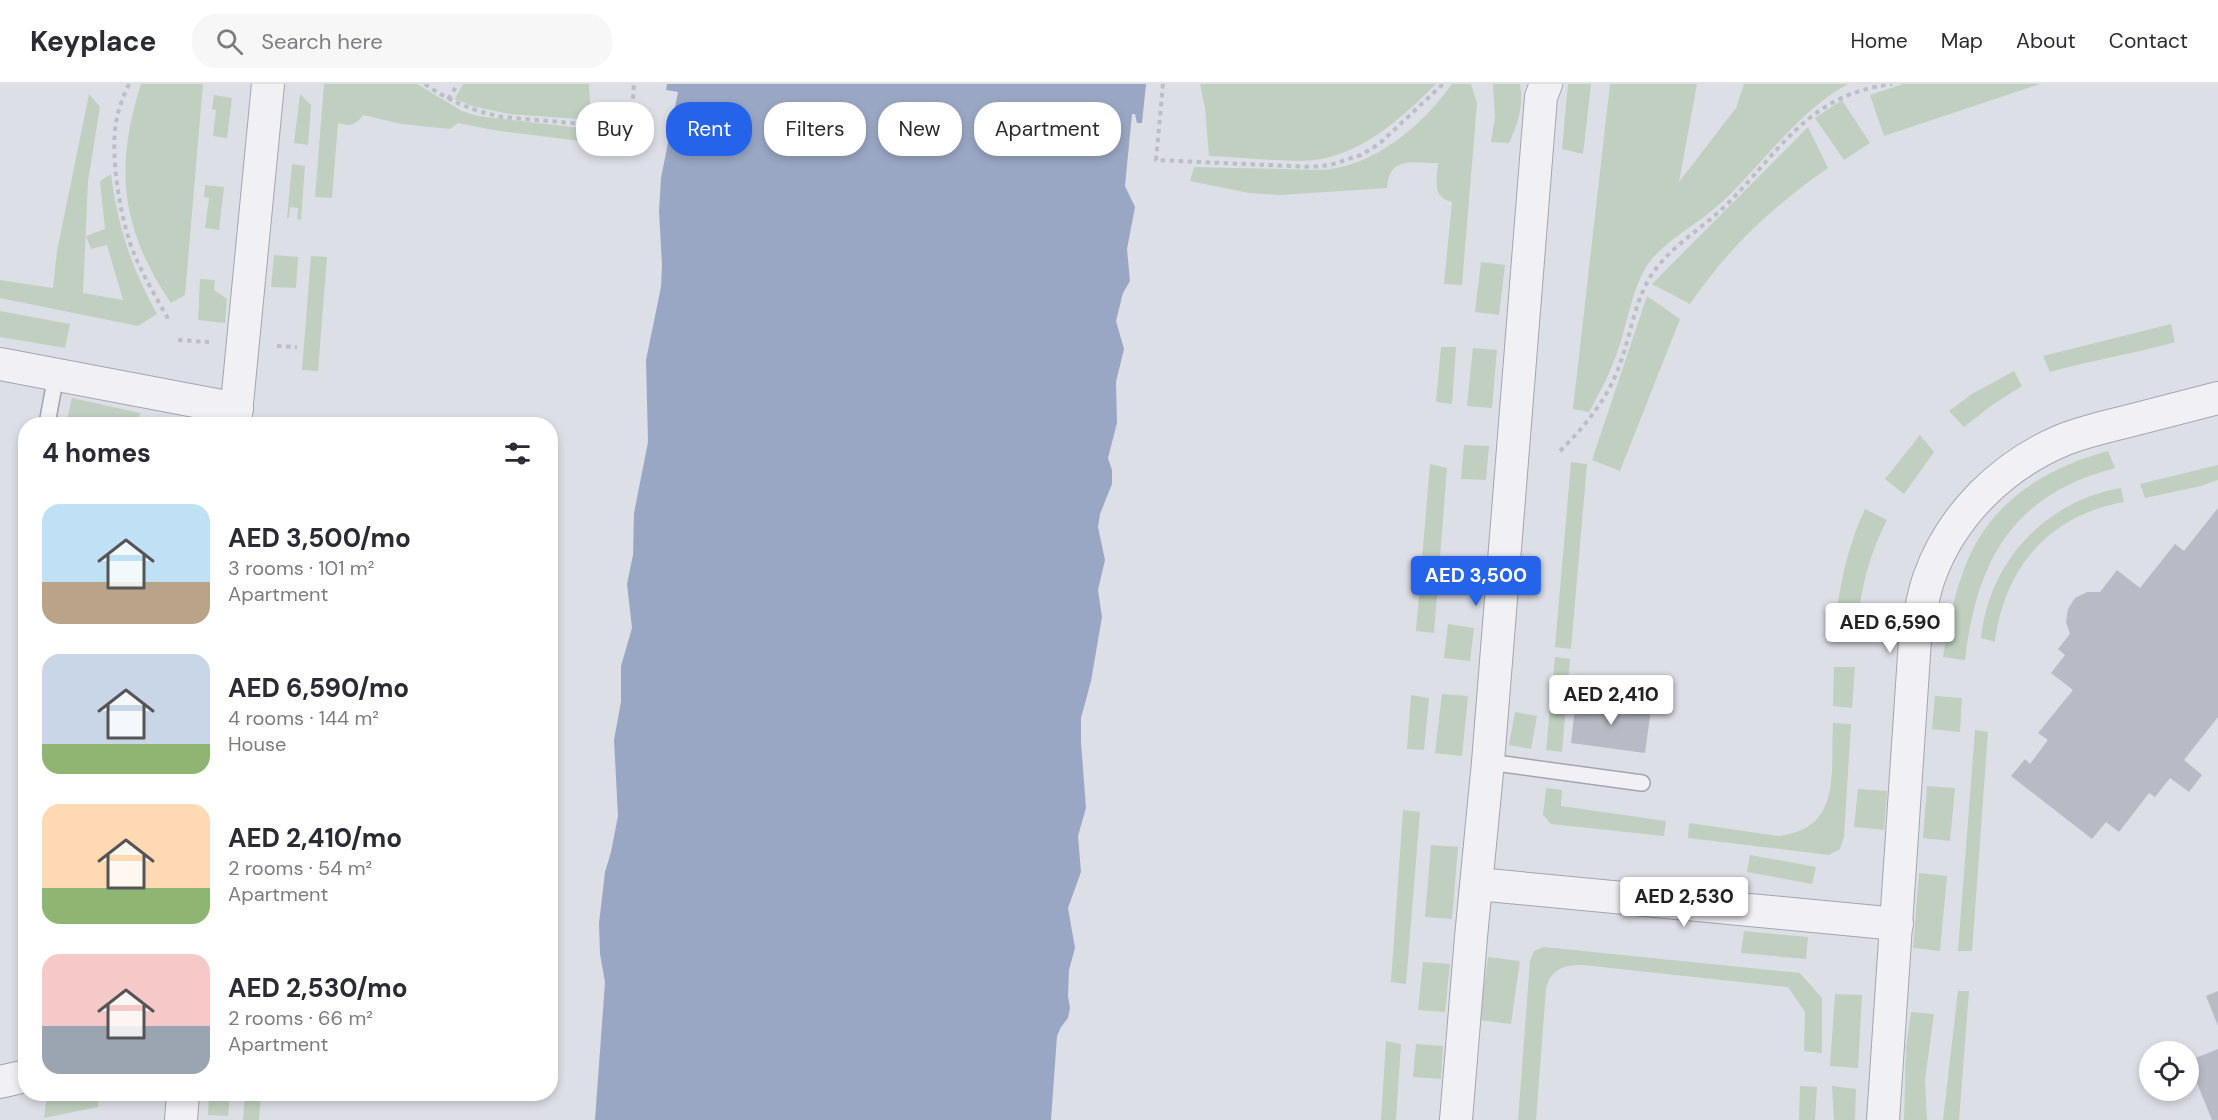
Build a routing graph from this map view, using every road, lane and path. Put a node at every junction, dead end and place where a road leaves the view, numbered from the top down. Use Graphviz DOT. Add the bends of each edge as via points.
graph roads {
  1 [pos="129,84"];
  2 [pos="268,84"];
  3 [pos="425,84"];
  4 [pos="458,84"];
  5 [pos="634,84"];
  6 [pos="1163,84"];
  7 [pos="1443,84"];
  8 [pos="1892,84"];
  9 [pos="1542,88"];
  10 [pos="448,99"];
  11 [pos="170,322"];
  12 [pos="178,340"];
  13 [pos="211,342"];
  14 [pos="0,364"];
  15 [pos="56,375"];
  16 [pos="2218,398"];
  17 [pos="48,417"];
  18 [pos="236,417"];
  19 [pos="1560,451"];
  20 [pos="1488,762"];
  21 [pos="1642,783"];
  22 [pos="1476,884"];
  23 [pos="1897,924"];
  24 [pos="18,1078"];
  25 [pos="0,1082"];
  26 [pos="182,1101"];
  27 [pos="181,1120"];
  28 [pos="1456,1120"];
  29 [pos="1883,1120"];
  1 -- 11 [label="path" via="116,125 115,162 120,195 134,255"];
  2 -- 18 [label="street"];
  3 -- 10 [label="path"];
  4 -- 10 [label="path"];
  5 -- 10 [label="path" via="631,128 502,117"];
  6 -- 7 [label="path" via="1156,160 1312,167 1346,160 1379,144"];
  8 -- 19 [label="path" via="1850,94 1809,118 1721,209 1673,249 1642,292 1622,358 1602,401"];
  9 -- 20 [label="street"];
  12 -- 13 [label="path"];
  14 -- 15 [label="street"];
  15 -- 17 [label="lane"];
  15 -- 18 [label="street"];
  16 -- 23 [label="street" via="2095,430 2034,454 1982,494 1943,547 1929,577 1915,640"];
  20 -- 21 [label="lane"];
  20 -- 22 [label="street"];
  22 -- 23 [label="street"];
  22 -- 28 [label="street"];
  23 -- 29 [label="street"];
  24 -- 25 [label="street"];
  26 -- 27 [label="street"];
}
